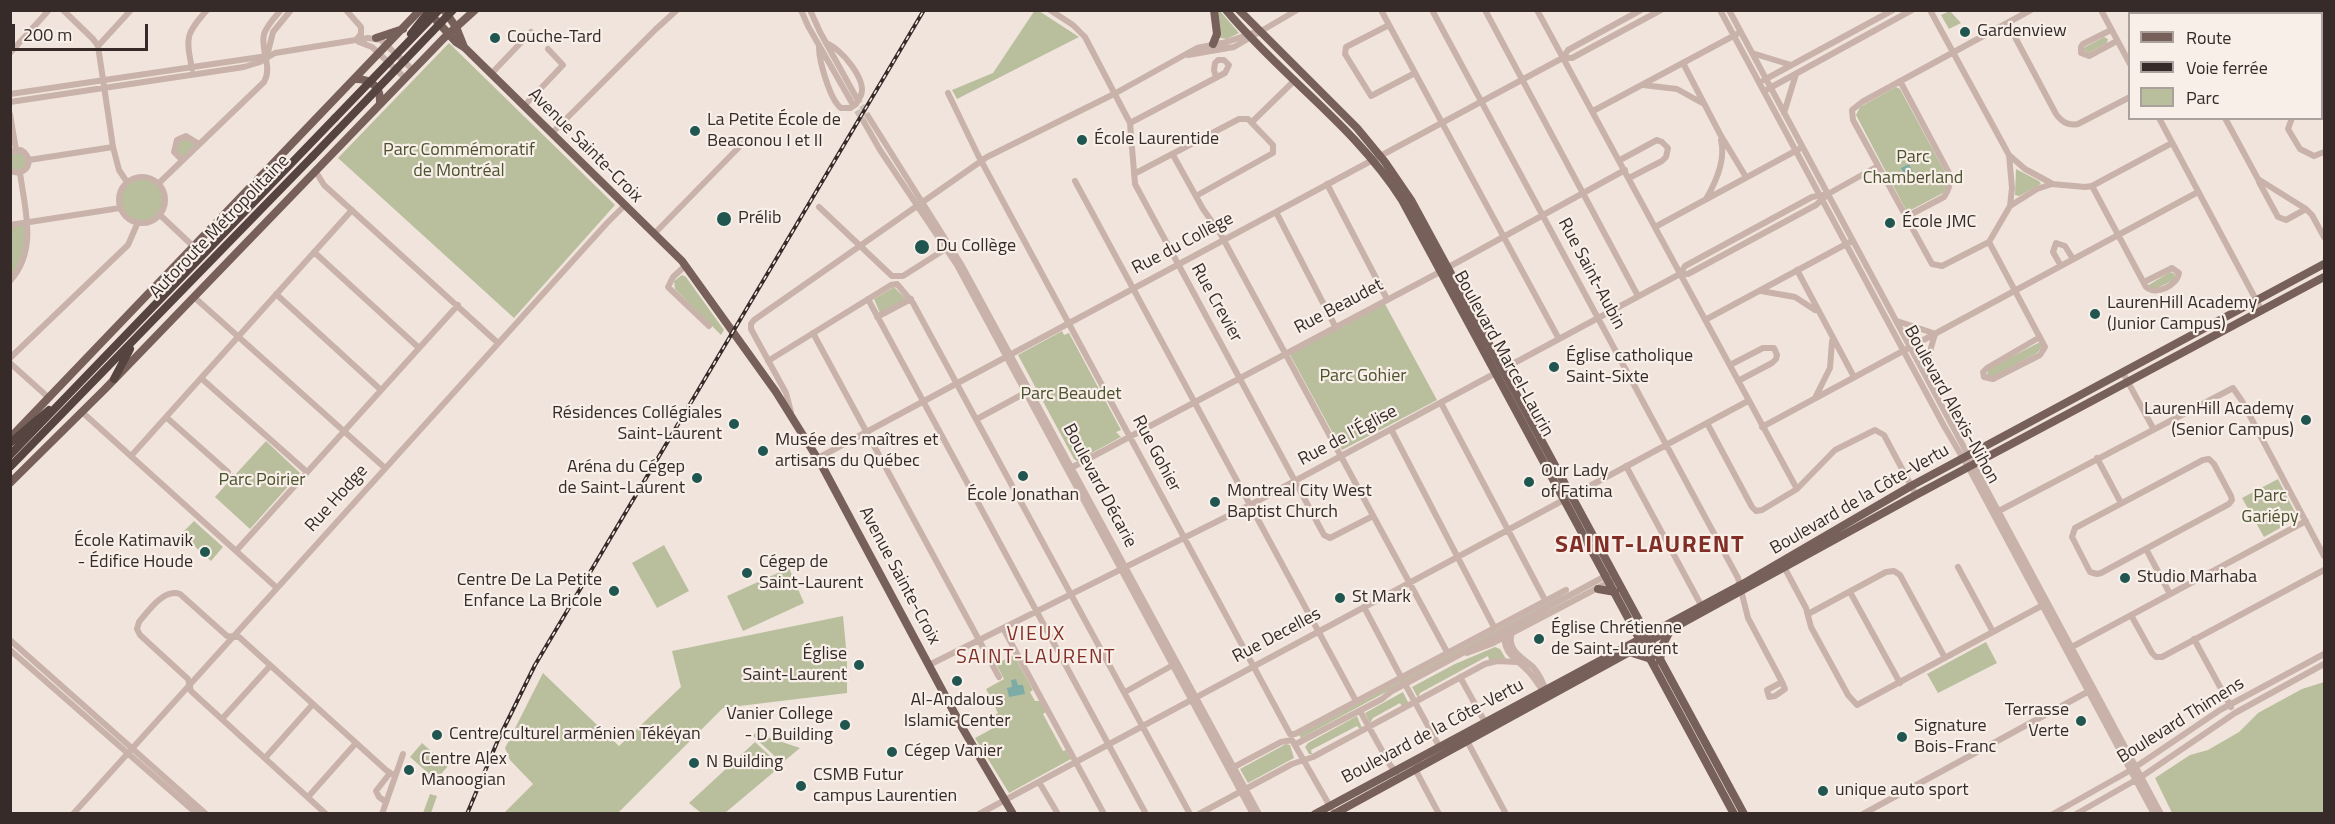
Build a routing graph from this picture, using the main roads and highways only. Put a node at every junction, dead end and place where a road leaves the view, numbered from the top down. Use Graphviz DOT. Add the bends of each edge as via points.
graph roads {
  1 [pos="420,10"];
  2 [pos="428,10"];
  3 [pos="439,10"];
  4 [pos="444,10"];
  5 [pos="453,10"];
  6 [pos="475,10"];
  7 [pos="1214,10"];
  8 [pos="1226,10"];
  9 [pos="1239,10"];
  10 [pos="456,27"];
  11 [pos="403,29"];
  12 [pos="449,34"];
  13 [pos="376,38"];
  14 [pos="1213,44"];
  15 [pos="464,47"];
  16 [pos="394,58"];
  17 [pos="356,79"];
  18 [pos="380,103"];
  19 [pos="2325,264"];
  20 [pos="2325,277"];
  21 [pos="138,336"];
  22 [pos="1500,371"];
  23 [pos="114,379"];
  24 [pos="66,397"];
  25 [pos="10,438"];
  26 [pos="10,443"];
  27 [pos="10,455"];
  28 [pos="10,467"];
  29 [pos="10,483"];
  30 [pos="1783,565"];
  31 [pos="1611,577"];
  32 [pos="1598,589"];
  33 [pos="1741,589"];
  34 [pos="1615,592"];
  35 [pos="1671,630"];
  36 [pos="1644,639"];
  37 [pos="1629,652"];
  38 [pos="1651,659"];
  39 [pos="1660,661"];
  40 [pos="1545,692"];
  41 [pos="1465,737"];
  42 [pos="1013,813"];
  43 [pos="1315,813"];
  44 [pos="1335,813"];
  45 [pos="1734,813"];
  46 [pos="1744,813"];
  1 -- 11 [label="main road"];
  2 -- 12 [label="main road, Avenue Sainte-Croix"];
  2 -- 16 [label="highway, bridge"];
  3 -- 16 [label="highway, Autoroute Métropolitaine, bridge"];
  4 -- 10 [label="main road, Avenue Sainte-Croix"];
  5 -- 21 [label="highway, Autoroute Métropolitaine, bridge"];
  6 -- 10 [label="main road"];
  7 -- 14 [label="main road" via="1217,34"];
  8 -- 22 [label="main road, Boulevard Marcel-Laurin" via="1372,160 1402,200"];
  9 -- 22 [label="main road, Boulevard Marcel-Laurin" via="1380,156 1411,200 1448,266"];
  10 -- 12 [label="main road"];
  10 -- 15 [label="main road, Avenue Sainte-Croix"];
  11 -- 13 [label="main road"];
  11 -- 17 [label="main road"];
  12 -- 15 [label="main road, Avenue Sainte-Croix"];
  12 -- 18 [label="main road"];
  15 -- 42 [label="main road, Avenue Sainte-Croix" via="685,266 818,458 968,738"];
  16 -- 24 [label="highway, Autoroute Métropolitaine, bridge"];
  17 -- 18 [label="main road" via="365,79 377,88"];
  17 -- 25 [label="main road"];
  18 -- 23 [label="main road"];
  19 -- 30 [label="main road, Boulevard de la Côte-Vertu" via="1911,486"];
  20 -- 30 [label="main road, Boulevard de la Côte-Vertu"];
  21 -- 23 [label="highway"];
  21 -- 28 [label="highway, Autoroute Métropolitaine"];
  22 -- 31 [label="main road, Boulevard Marcel-Laurin"];
  23 -- 29 [label="main road"];
  24 -- 26 [label="highway"];
  24 -- 27 [label="highway, Autoroute Métropolitaine"];
  30 -- 33 [label="main road, Boulevard de la Côte-Vertu"];
  31 -- 34 [label="main road, Boulevard Marcel-Laurin"];
  31 -- 36 [label="main road, Boulevard Marcel-Laurin"];
  32 -- 34 [label="main road"];
  33 -- 35 [label="main road, Boulevard de la Côte-Vertu"];
  33 -- 36 [label="main road, Boulevard de la Côte-Vertu" via="1701,605"];
  34 -- 36 [label="main road, Boulevard Marcel-Laurin"];
  35 -- 36 [label="main road, Boulevard de la Côte-Vertu"];
  35 -- 39 [label="main road" via="1662,646"];
  36 -- 37 [label="main road, Boulevard de la Côte-Vertu"];
  36 -- 38 [label="main road, Boulevard Marcel-Laurin"];
  36 -- 39 [label="main road, Boulevard Marcel-Laurin"];
  36 -- 40 [label="main road, Boulevard de la Côte-Vertu"];
  37 -- 38 [label="main road"];
  37 -- 40 [label="main road, Boulevard de la Côte-Vertu"];
  38 -- 45 [label="main road, Boulevard Marcel-Laurin"];
  39 -- 46 [label="main road, Boulevard Marcel-Laurin"];
  40 -- 41 [label="main road, Boulevard de la Côte-Vertu"];
  40 -- 41 [label="main road, Boulevard de la Côte-Vertu" via="1485,722"];
  41 -- 43 [label="main road, Boulevard de la Côte-Vertu" via="1439,746"];
  41 -- 44 [label="main road, Boulevard de la Côte-Vertu"];
}
